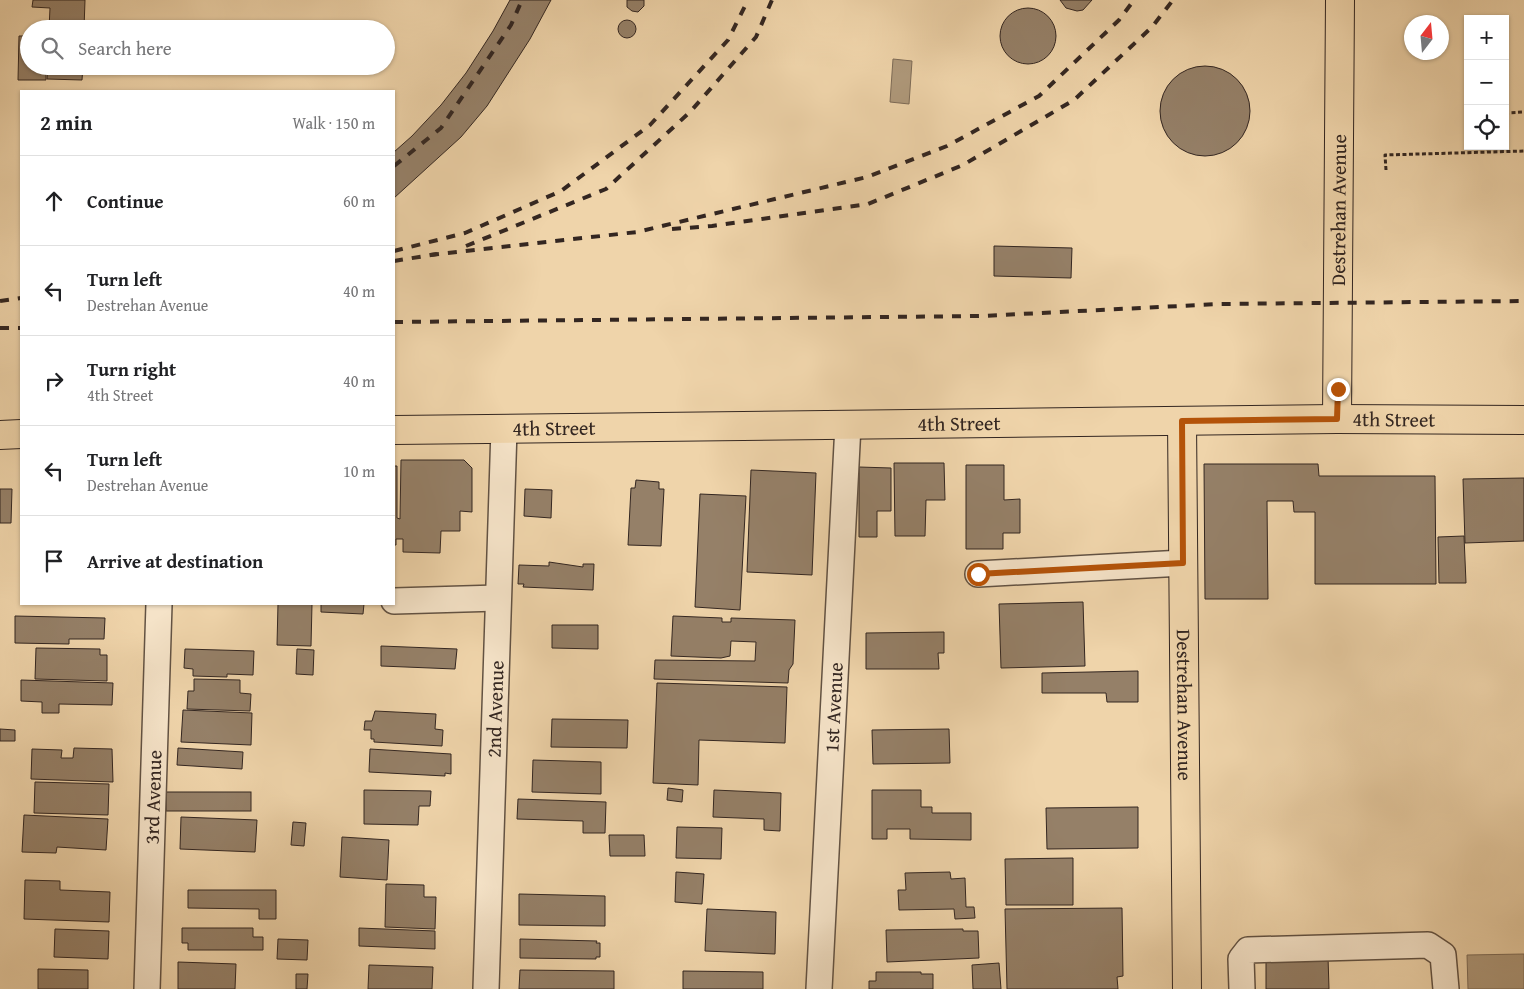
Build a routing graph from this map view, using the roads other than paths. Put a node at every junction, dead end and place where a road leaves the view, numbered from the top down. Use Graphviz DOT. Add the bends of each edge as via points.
graph roads {
  1 [pos="1340,0"];
  2 [pos="1337,419"];
  3 [pos="1524,420"];
  4 [pos="1182,421"];
  5 [pos="848,425"];
  6 [pos="504,429"];
  7 [pos="395,430"];
  8 [pos="20,434"];
  9 [pos="0,435"];
  10 [pos="1183,563"];
  11 [pos="978,574"];
  12 [pos="498,598"];
  13 [pos="395,601"];
  14 [pos="159,605"];
  15 [pos="147,989"];
  16 [pos="486,989"];
  17 [pos="819,989"];
  18 [pos="1188,989"];
  19 [pos="1242,989"];
  20 [pos="1446,989"];
  1 -- 2 [label="main road, Destrehan Avenue"];
  2 -- 3 [label="main road, 4th Street"];
  2 -- 4 [label="main road, 4th Street"];
  4 -- 5 [label="main road, 4th Street"];
  4 -- 10 [label="main road, Destrehan Avenue"];
  5 -- 6 [label="main road, 4th Street"];
  5 -- 17 [label="street, 1st Avenue"];
  6 -- 7 [label="main road, 4th Street"];
  6 -- 12 [label="street, 2nd Avenue"];
  8 -- 9 [label="main road"];
  10 -- 11 [label="street"];
  10 -- 18 [label="main road, Destrehan Avenue"];
  12 -- 13 [label="street"];
  12 -- 16 [label="street, 2nd Avenue"];
  14 -- 15 [label="street, 3rd Avenue"];
  19 -- 20 [label="street" via="1241,959 1248,950 1428,945 1443,955"];
}
